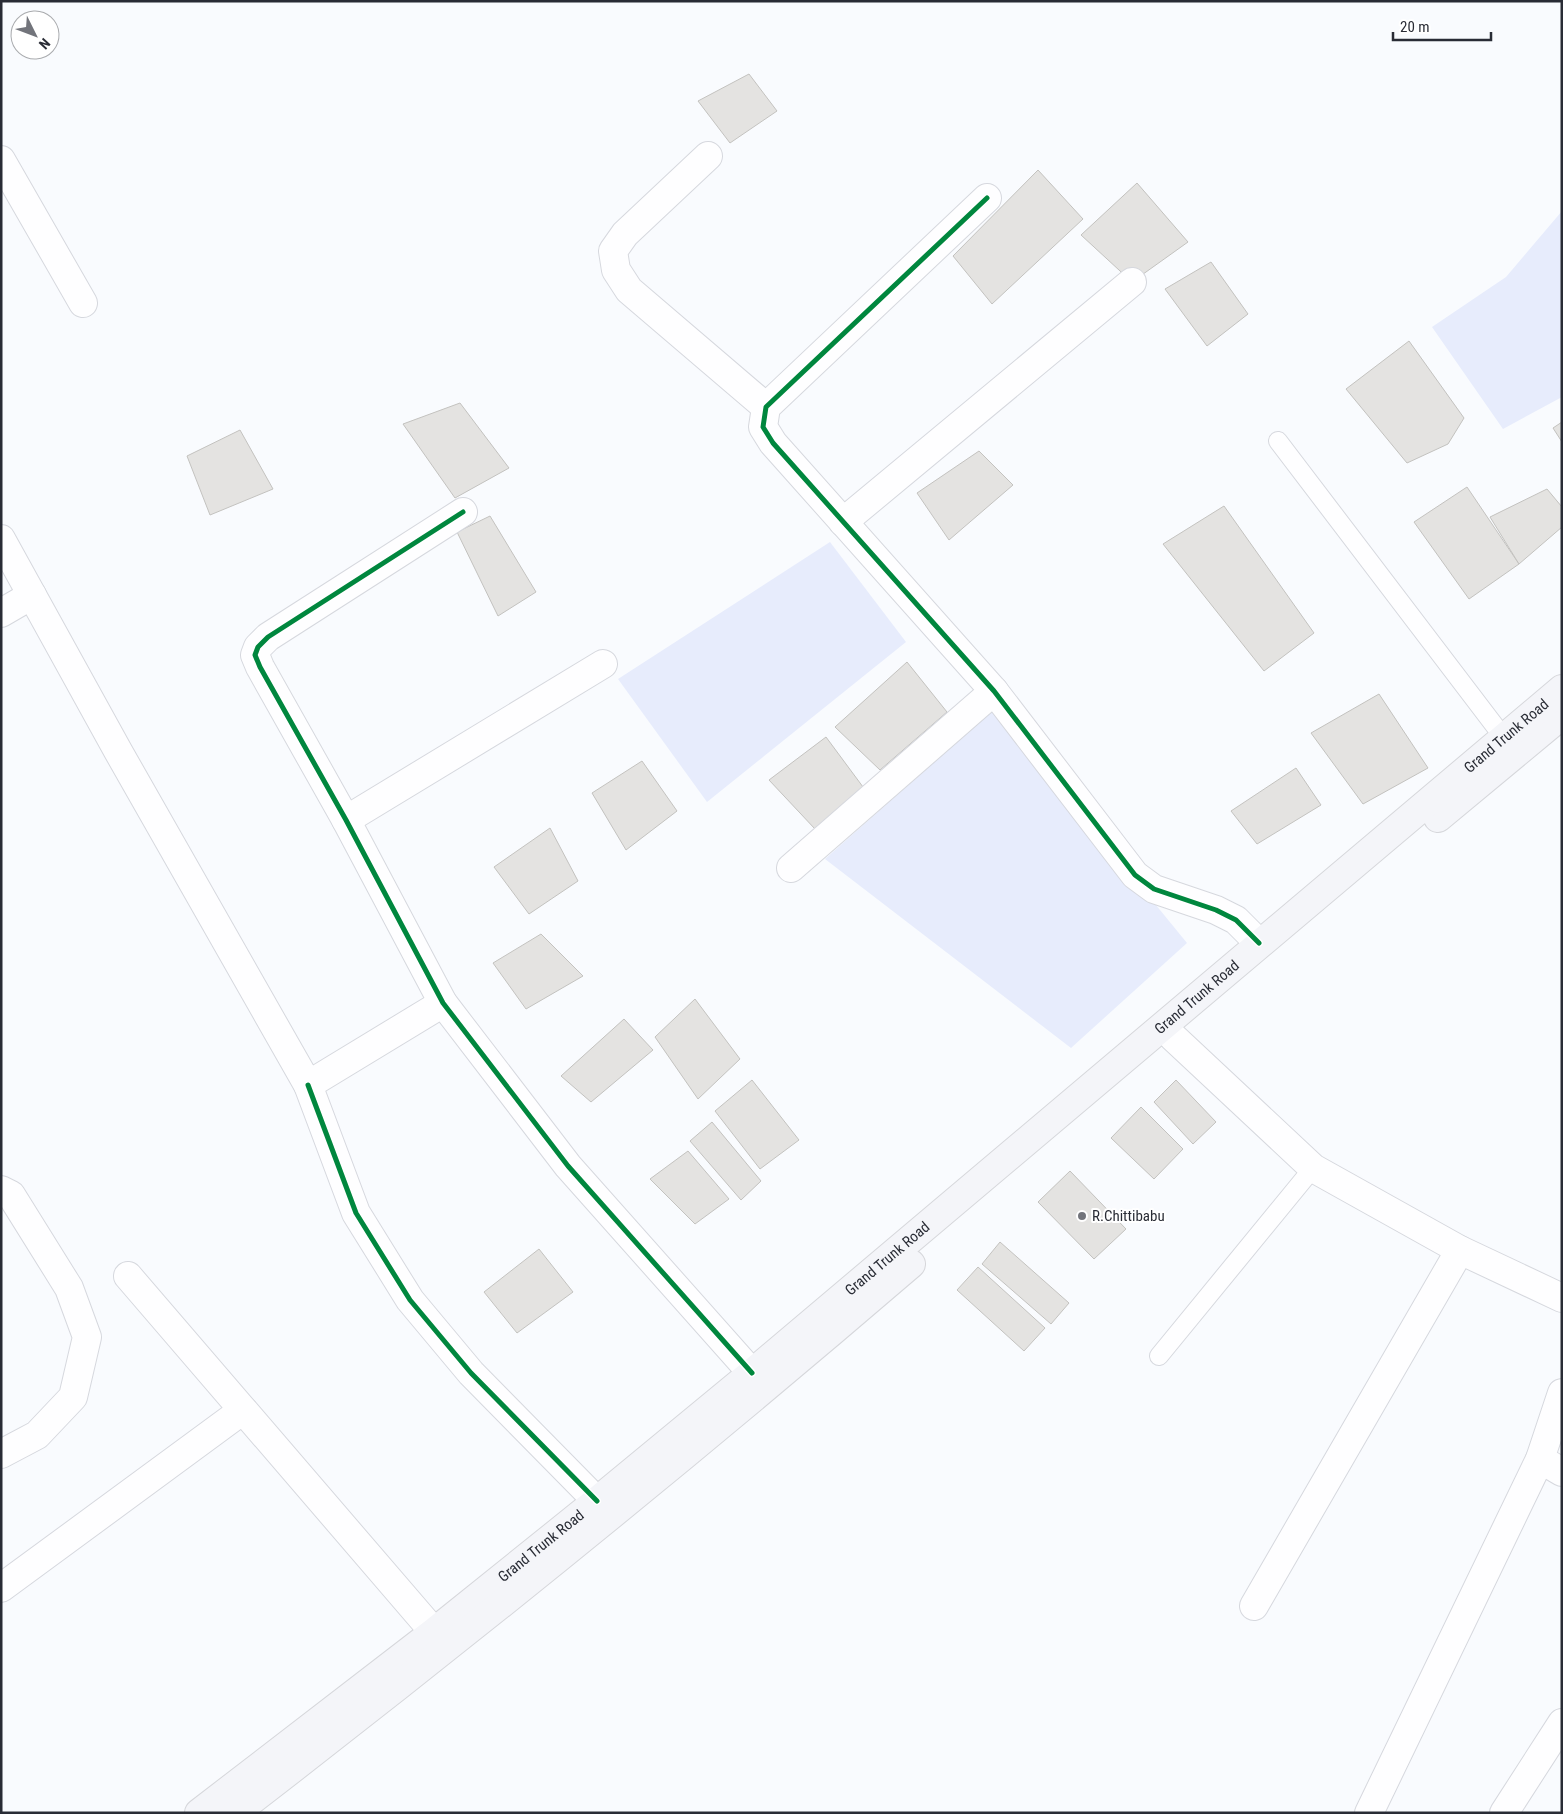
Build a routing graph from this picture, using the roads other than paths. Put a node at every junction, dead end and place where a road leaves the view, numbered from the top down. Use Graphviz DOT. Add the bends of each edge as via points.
graph roads {
  1 [pos="708,156"];
  2 [pos="1,160"];
  3 [pos="10,197"];
  4 [pos="987,198"];
  5 [pos="1132,282"];
  6 [pos="83,304"];
  7 [pos="766,407"];
  8 [pos="1278,441"];
  9 [pos="463,512"];
  10 [pos="843,522"];
  11 [pos="1,539"];
  12 [pos="32,595"];
  13 [pos="1,613"];
  14 [pos="603,664"];
  15 [pos="1562,689"];
  16 [pos="994,691"];
  17 [pos="1562,715"];
  18 [pos="1504,738"];
  19 [pos="346,820"];
  20 [pos="791,868"];
  21 [pos="1259,944"];
  22 [pos="443,1003"];
  23 [pos="1174,1037"];
  24 [pos="308,1085"];
  25 [pos="1313,1168"];
  26 [pos="1,1190"];
  27 [pos="1460,1250"];
  28 [pos="128,1276"];
  29 [pos="1562,1298"];
  30 [pos="1159,1356"];
  31 [pos="752,1373"];
  32 [pos="1562,1393"];
  33 [pos="243,1410"];
  34 [pos="1,1454"];
  35 [pos="1551,1466"];
  36 [pos="597,1501"];
  37 [pos="1,1588"];
  38 [pos="1254,1606"];
  39 [pos="434,1632"];
  40 [pos="1562,1723"];
  41 [pos="199,1813"];
  42 [pos="235,1813"];
  43 [pos="1369,1813"];
  44 [pos="1504,1813"];
  1 -- 7 [label="street" via="625,234 613,251 616,270 629,290"];
  2 -- 3 [label="street"];
  3 -- 6 [label="street"];
  4 -- 7 [label="street"];
  5 -- 10 [label="street"];
  7 -- 10 [label="street" via="763,427 773,443"];
  8 -- 18 [label="lane"];
  9 -- 19 [label="street" via="268,637 258,647 255,655 260,667"];
  10 -- 16 [label="street"];
  11 -- 12 [label="street"];
  12 -- 13 [label="street"];
  12 -- 24 [label="street"];
  14 -- 19 [label="street"];
  15 -- 18 [label="main road, Grand Trunk Road"];
  16 -- 20 [label="street"];
  16 -- 21 [label="street" via="1135,875 1154,889 1236,920"];
  17 -- 23 [label="main road, Grand Trunk Road"];
  18 -- 21 [label="main road, Grand Trunk Road"];
  19 -- 22 [label="street"];
  21 -- 31 [label="main road, Grand Trunk Road"];
  22 -- 24 [label="street"];
  22 -- 31 [label="street" via="568,1166"];
  23 -- 25 [label="street"];
  23 -- 42 [label="main road, Grand Trunk Road" via="774,1382 373,1707"];
  24 -- 36 [label="street" via="356,1213 410,1300 471,1373"];
  25 -- 27 [label="street"];
  25 -- 30 [label="lane"];
  26 -- 34 [label="street" via="11,1195 69,1288 87,1337 73,1397 37,1435"];
  27 -- 29 [label="street"];
  27 -- 38 [label="street"];
  28 -- 33 [label="street"];
  31 -- 36 [label="main road, Grand Trunk Road"];
  32 -- 35 [label="street"];
  33 -- 37 [label="street"];
  33 -- 39 [label="street"];
  35 -- 43 [label="street"];
  36 -- 39 [label="main road, Grand Trunk Road"];
  39 -- 41 [label="main road, Grand Trunk Road"];
  40 -- 44 [label="street"];
}
